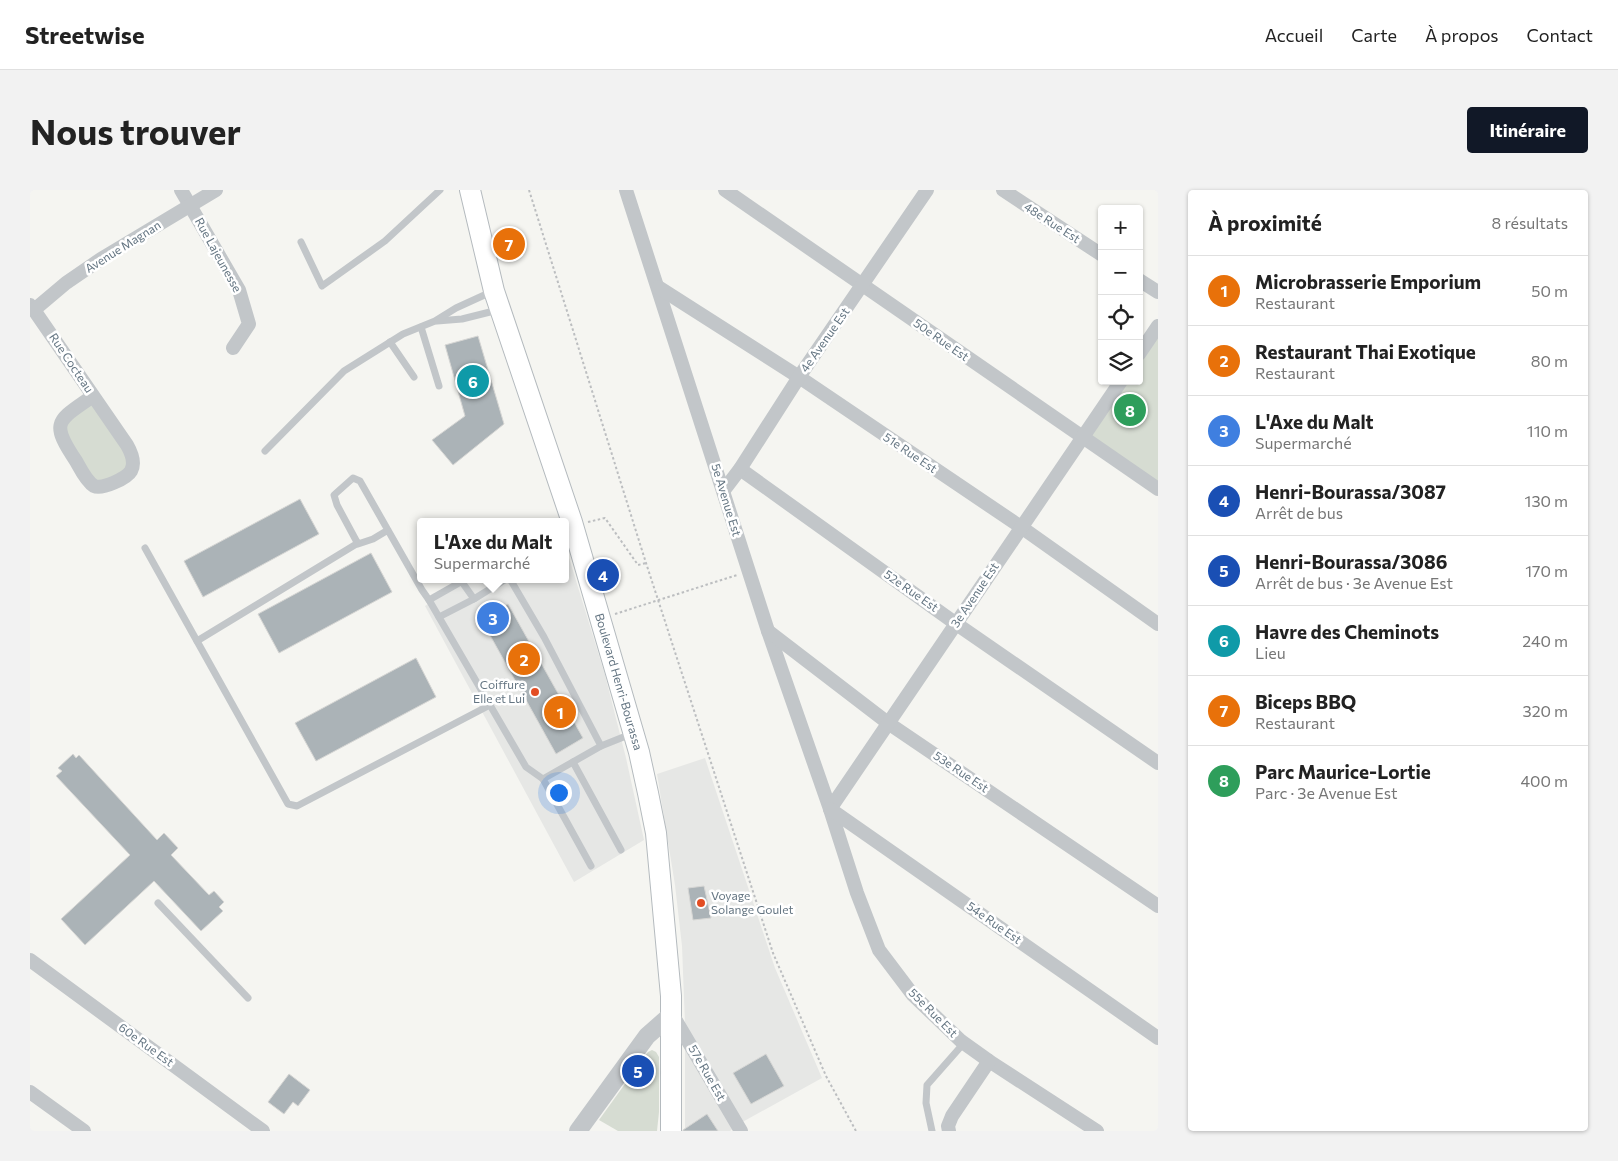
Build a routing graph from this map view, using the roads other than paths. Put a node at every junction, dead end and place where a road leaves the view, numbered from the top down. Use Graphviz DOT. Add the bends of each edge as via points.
graph roads {
  1 [pos="181,190"];
  2 [pos="216,190"];
  3 [pos="440,190"];
  4 [pos="470,190"];
  5 [pos="626,190"];
  6 [pos="725,190"];
  7 [pos="927,190"];
  8 [pos="1003,190"];
  9 [pos="191,206"];
  10 [pos="301,242"];
  11 [pos="1098,252"];
  12 [pos="1143,283"];
  13 [pos="863,286"];
  14 [pos="658,287"];
  15 [pos="1158,292"];
  16 [pos="497,300"];
  17 [pos="32,308"];
  18 [pos="435,321"];
  19 [pos="1158,326"];
  20 [pos="421,327"];
  21 [pos="390,342"];
  22 [pos="232,348"];
  23 [pos="1143,348"];
  24 [pos="414,377"];
  25 [pos="799,377"];
  26 [pos="1118,385"];
  27 [pos="439,386"];
  28 [pos="94,396"];
  29 [pos="1083,438"];
  30 [pos="265,451"];
  31 [pos="740,469"];
  32 [pos="1158,489"];
  33 [pos="724,490"];
  34 [pos="567,518"];
  35 [pos="1021,527"];
  36 [pos="570,528"];
  37 [pos="388,530"];
  38 [pos="358,543"];
  39 [pos="145,548"];
  40 [pos="417,581"];
  41 [pos="418,583"];
  42 [pos="459,583"];
  43 [pos="466,583"];
  44 [pos="500,583"];
  45 [pos="512,583"];
  46 [pos="474,599"];
  47 [pos="429,600"];
  48 [pos="439,617"];
  49 [pos="956,623"];
  50 [pos="1158,624"];
  51 [pos="768,631"];
  52 [pos="197,641"];
  53 [pos="490,705"];
  54 [pos="888,723"];
  55 [pos="633,732"];
  56 [pos="601,746"];
  57 [pos="573,762"];
  58 [pos="1158,763"];
  59 [pos="543,779"];
  60 [pos="830,809"];
  61 [pos="621,850"];
  62 [pos="591,866"];
  63 [pos="158,903"];
  64 [pos="1158,906"];
  65 [pos="30,960"];
  66 [pos="248,998"];
  67 [pos="672,1014"];
  68 [pos="1158,1038"];
  69 [pos="964,1043"];
  70 [pos="989,1061"];
  71 [pos="30,1092"];
  72 [pos="84,1131"];
  73 [pos="263,1131"];
  74 [pos="578,1131"];
  75 [pos="671,1131"];
  76 [pos="741,1131"];
  77 [pos="932,1131"];
  78 [pos="949,1131"];
  79 [pos="1097,1131"];
  1 -- 9 [label="street, Rue Lajeunesse"];
  2 -- 9 [label="street, Avenue Magnan"];
  3 -- 10 [label="lane" via="385,241 322,286"];
  4 -- 16 [label="main road, Boulevard Henri-Bourassa"];
  5 -- 14 [label="street, 5e Avenue Est"];
  6 -- 13 [label="street, 50e Rue Est"];
  7 -- 13 [label="street, 4e Avenue Est"];
  8 -- 11 [label="street, 48e Rue Est"];
  9 -- 17 [label="street, Avenue Magnan" via="101,259"];
  9 -- 22 [label="street, Rue Lajeunesse" via="239,290 249,324"];
  12 -- 15 [label="street"];
  13 -- 25 [label="street, 4e Avenue Est"];
  13 -- 29 [label="street, 50e Rue Est"];
  14 -- 25 [label="street, 51e Rue Est"];
  14 -- 33 [label="street, 5e Avenue Est"];
  16 -- 18 [label="lane" via="456,308"];
  16 -- 18 [label="lane" via="462,319"];
  16 -- 34 [label="main road, Boulevard Henri-Bourassa"];
  17 -- 28 [label="street, Rue Cocteau"];
  18 -- 20 [label="lane"];
  19 -- 23 [label="street"];
  20 -- 21 [label="lane"];
  20 -- 27 [label="lane"];
  21 -- 24 [label="lane"];
  21 -- 30 [label="lane" via="344,371"];
  25 -- 31 [label="street, 4e Avenue Est"];
  25 -- 35 [label="street, 51e Rue Est"];
  26 -- 29 [label="street, 3e Avenue Est"];
  28 -- 28 [label="street, Rue Cocteau" via="66,416 60,431 63,442 89,481 102,487 125,477 132,470 133,463 127,445"];
  29 -- 32 [label="street, 50e Rue Est"];
  29 -- 35 [label="street, 3e Avenue Est"];
  31 -- 33 [label="street, 4e Avenue Est"];
  31 -- 49 [label="street, 52e Rue Est"];
  33 -- 51 [label="street, 5e Avenue Est"];
  35 -- 49 [label="street, 3e Avenue Est"];
  35 -- 50 [label="street, 51e Rue Est"];
  36 -- 55 [label="main road, Boulevard Henri-Bourassa" via="601,619"];
  37 -- 38 [label="lane"];
  37 -- 38 [label="lane" via="360,480 353,478 334,495"];
  37 -- 40 [label="lane"];
  38 -- 52 [label="lane"];
  39 -- 52 [label="lane"];
  41 -- 47 [label="lane"];
  42 -- 47 [label="lane"];
  43 -- 46 [label="lane"];
  44 -- 46 [label="lane"];
  45 -- 56 [label="lane"];
  46 -- 48 [label="lane"];
  47 -- 48 [label="lane"];
  48 -- 53 [label="lane"];
  49 -- 54 [label="street, 3e Avenue Est"];
  49 -- 58 [label="street, 52e Rue Est"];
  51 -- 54 [label="street, 53e Rue Est"];
  51 -- 60 [label="street, 5e Avenue Est"];
  52 -- 53 [label="lane" via="288,804 297,806"];
  53 -- 59 [label="lane" via="526,766"];
  54 -- 60 [label="street, 3e Avenue Est"];
  54 -- 64 [label="street, 53e Rue Est"];
  55 -- 56 [label="lane"];
  55 -- 67 [label="main road, Boulevard Henri-Bourassa" via="656,833"];
  56 -- 57 [label="lane"];
  57 -- 59 [label="lane"];
  57 -- 61 [label="lane"];
  59 -- 62 [label="lane"];
  60 -- 68 [label="street, 54e Rue Est"];
  60 -- 69 [label="street, 55e Rue Est" via="856,893 879,950 913,995"];
  63 -- 66 [label="lane"];
  65 -- 73 [label="street, 60e Rue Est"];
  67 -- 74 [label="street" via="647,1036"];
  67 -- 75 [label="main road, Boulevard Henri-Bourassa"];
  67 -- 76 [label="street, 57e Rue Est"];
  69 -- 70 [label="street, 55e Rue Est"];
  69 -- 77 [label="lane" via="927,1085 926,1104"];
  70 -- 78 [label="street" via="952,1116"];
  70 -- 79 [label="street, 55e Rue Est"];
  71 -- 72 [label="street"];
}
